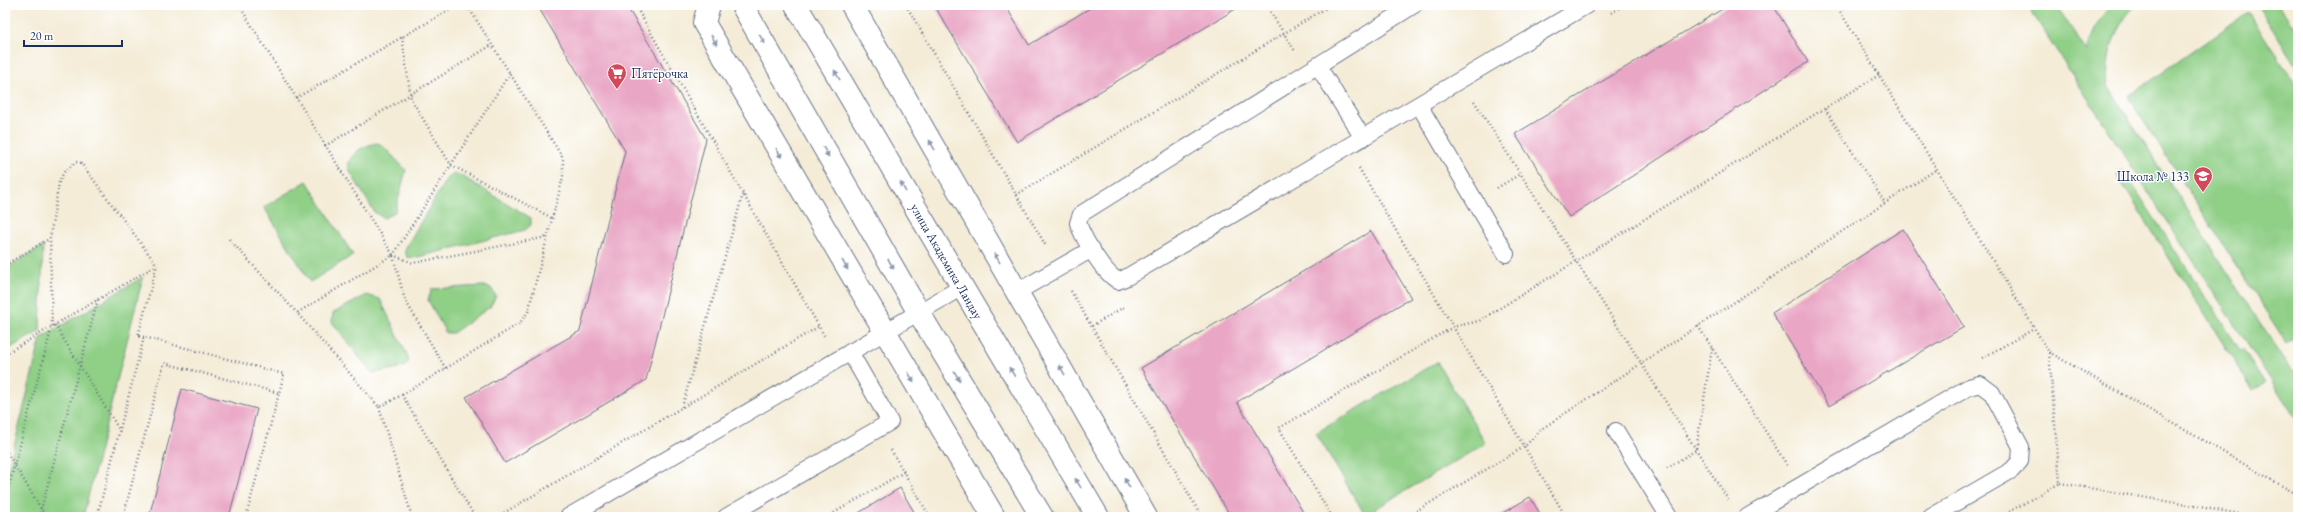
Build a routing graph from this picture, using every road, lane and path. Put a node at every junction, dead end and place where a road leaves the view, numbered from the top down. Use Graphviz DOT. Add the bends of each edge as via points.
graph roads {
  1 [pos="240,5"];
  2 [pos="458,5"];
  3 [pos="467,5"];
  4 [pos="635,5"];
  5 [pos="709,5"];
  6 [pos="742,5"];
  7 [pos="796,5"];
  8 [pos="852,5"];
  9 [pos="1266,5"];
  10 [pos="1331,5"];
  11 [pos="1414,5"];
  12 [pos="1587,5"];
  13 [pos="1836,5"];
  14 [pos="1284,33"];
  15 [pos="402,38"];
  16 [pos="492,45"];
  17 [pos="1313,69"];
  18 [pos="510,73"];
  19 [pos="1879,75"];
  20 [pos="410,95"];
  21 [pos="1472,97"];
  22 [pos="296,98"];
  23 [pos="1419,105"];
  24 [pos="1825,109"];
  25 [pos="1363,138"];
  26 [pos="325,146"];
  27 [pos="1347,148"];
  28 [pos="451,165"];
  29 [pos="1937,169"];
  30 [pos="743,194"];
  31 [pos="1016,195"];
  32 [pos="1885,203"];
  33 [pos="552,218"];
  34 [pos="547,237"];
  35 [pos="50,238"];
  36 [pos="229,239"];
  37 [pos="1092,249"];
  38 [pos="1506,254"];
  39 [pos="393,255"];
  40 [pos="1576,262"];
  41 [pos="5,265"];
  42 [pos="157,265"];
  43 [pos="962,288"];
  44 [pos="1017,292"];
  45 [pos="98,300"];
  46 [pos="297,312"];
  47 [pos="919,313"];
  48 [pos="55,325"];
  49 [pos="1453,326"];
  50 [pos="1698,326"];
  51 [pos="52,327"];
  52 [pos="2034,329"];
  53 [pos="885,332"];
  54 [pos="144,337"];
  55 [pos="1712,347"];
  56 [pos="850,352"];
  57 [pos="2049,352"];
  58 [pos="5,354"];
  59 [pos="1640,364"];
  60 [pos="80,366"];
  61 [pos="446,369"];
  62 [pos="1969,387"];
  63 [pos="279,394"];
  64 [pos="402,395"];
  65 [pos="379,407"];
  66 [pos="682,407"];
  67 [pos="1616,431"];
  68 [pos="120,432"];
  69 [pos="1524,447"];
  70 [pos="5,449"];
  71 [pos="1696,450"];
  72 [pos="15,465"];
  73 [pos="1788,466"];
  74 [pos="904,472"];
  75 [pos="1646,481"];
  76 [pos="2060,483"];
  77 [pos="2298,495"];
  78 [pos="5,500"];
  79 [pos="1729,502"];
  80 [pos="41,509"];
  81 [pos="39,517"];
  82 [pos="46,517"];
  83 [pos="97,517"];
  84 [pos="123,517"];
  85 [pos="246,517"];
  86 [pos="412,517"];
  87 [pos="475,517"];
  88 [pos="497,517"];
  89 [pos="568,517"];
  90 [pos="726,517"];
  91 [pos="827,517"];
  92 [pos="994,517"];
  93 [pos="1042,517"];
  94 [pos="1098,517"];
  95 [pos="1146,517"];
  96 [pos="1332,517"];
  97 [pos="1406,517"];
  98 [pos="1566,517"];
  99 [pos="1669,517"];
  100 [pos="1747,517"];
  101 [pos="1931,517"];
  102 [pos="2000,517"];
  103 [pos="2258,517"];
  1 -- 22 [label="path"];
  2 -- 15 [label="path"];
  3 -- 16 [label="path"];
  4 -- 30 [label="path"];
  5 -- 53 [label="street, one-way" via="704,23"];
  6 -- 47 [label="street, one-way"];
  43 -- 7 [label="street, улица Академика Ландау, one-way"];
  44 -- 8 [label="street, one-way"];
  9 -- 14 [label="path"];
  10 -- 14 [label="path"];
  11 -- 17 [label="lane"];
  12 -- 23 [label="lane"];
  13 -- 19 [label="path"];
  14 -- 17 [label="path"];
  14 -- 31 [label="path"];
  15 -- 20 [label="path"];
  15 -- 22 [label="path"];
  16 -- 18 [label="path"];
  16 -- 20 [label="path"];
  17 -- 25 [label="lane"];
  17 -- 37 [label="lane" via="1081,214 1078,223"];
  18 -- 28 [label="path"];
  18 -- 33 [label="path" via="563,158 563,177"];
  19 -- 24 [label="path"];
  19 -- 29 [label="path"];
  20 -- 26 [label="path"];
  20 -- 28 [label="path"];
  21 -- 40 [label="path"];
  22 -- 26 [label="path"];
  23 -- 25 [label="lane"];
  23 -- 38 [label="lane"];
  24 -- 32 [label="path"];
  24 -- 40 [label="path"];
  25 -- 27 [label="lane"];
  26 -- 39 [label="path"];
  27 -- 37 [label="lane" via="1127,278 1118,281 1110,276"];
  27 -- 49 [label="path"];
  28 -- 33 [label="path"];
  28 -- 39 [label="path"];
  29 -- 32 [label="path"];
  29 -- 52 [label="path"];
  30 -- 66 [label="path"];
  30 -- 66 [label="path" via="818,326"];
  32 -- 50 [label="path"];
  33 -- 34 [label="path"];
  34 -- 39 [label="path" via="413,263"];
  34 -- 61 [label="path" via="528,312 520,323"];
  35 -- 41 [label="path"];
  35 -- 42 [label="path" via="58,182 70,166 76,162 81,163"];
  35 -- 51 [label="path"];
  36 -- 46 [label="path"];
  37 -- 44 [label="lane"];
  39 -- 46 [label="path"];
  39 -- 61 [label="path" via="405,300"];
  40 -- 49 [label="path" via="1479,321"];
  40 -- 59 [label="path"];
  42 -- 45 [label="path"];
  42 -- 54 [label="path" via="138,336"];
  43 -- 47 [label="lane"];
  94 -- 43 [label="street, улица Академика Ландау, one-way"];
  95 -- 44 [label="street, one-way"];
  45 -- 48 [label="path"];
  45 -- 60 [label="path"];
  46 -- 65 [label="path"];
  47 -- 53 [label="lane"];
  47 -- 93 [label="street, one-way"];
  48 -- 51 [label="path"];
  48 -- 60 [label="path"];
  49 -- 69 [label="path"];
  49 -- 96 [label="path" via="1279,428"];
  50 -- 55 [label="path"];
  50 -- 59 [label="path"];
  51 -- 58 [label="path"];
  51 -- 72 [label="path"];
  52 -- 57 [label="path"];
  52 -- 62 [label="path" via="1978,361 1970,369"];
  53 -- 56 [label="lane"];
  53 -- 92 [label="street, one-way"];
  54 -- 63 [label="path" via="284,374"];
  54 -- 68 [label="path"];
  55 -- 71 [label="path"];
  55 -- 73 [label="path"];
  56 -- 89 [label="lane"];
  56 -- 90 [label="lane" via="890,422"];
  57 -- 76 [label="path"];
  57 -- 77 [label="path"];
  59 -- 69 [label="path" via="1543,428"];
  59 -- 71 [label="path"];
  60 -- 68 [label="path"];
  60 -- 80 [label="path"];
  61 -- 64 [label="path"];
  62 -- 100 [label="lane"];
  62 -- 101 [label="lane" via="1980,384 1992,393 2021,447 2020,461 2012,470"];
  63 -- 84 [label="path" via="164,363"];
  63 -- 85 [label="path"];
  64 -- 65 [label="path"];
  64 -- 87 [label="path"];
  65 -- 86 [label="path"];
  66 -- 88 [label="path"];
  67 -- 75 [label="lane"];
  68 -- 83 [label="path"];
  69 -- 97 [label="path"];
  69 -- 98 [label="path"];
  70 -- 72 [label="path"];
  71 -- 75 [label="path"];
  71 -- 79 [label="path"];
  72 -- 78 [label="path"];
  72 -- 80 [label="path"];
  74 -- 91 [label="path"];
  75 -- 99 [label="lane"];
  76 -- 102 [label="path"];
  76 -- 103 [label="path"];
  80 -- 81 [label="path"];
  80 -- 82 [label="path"];
}
